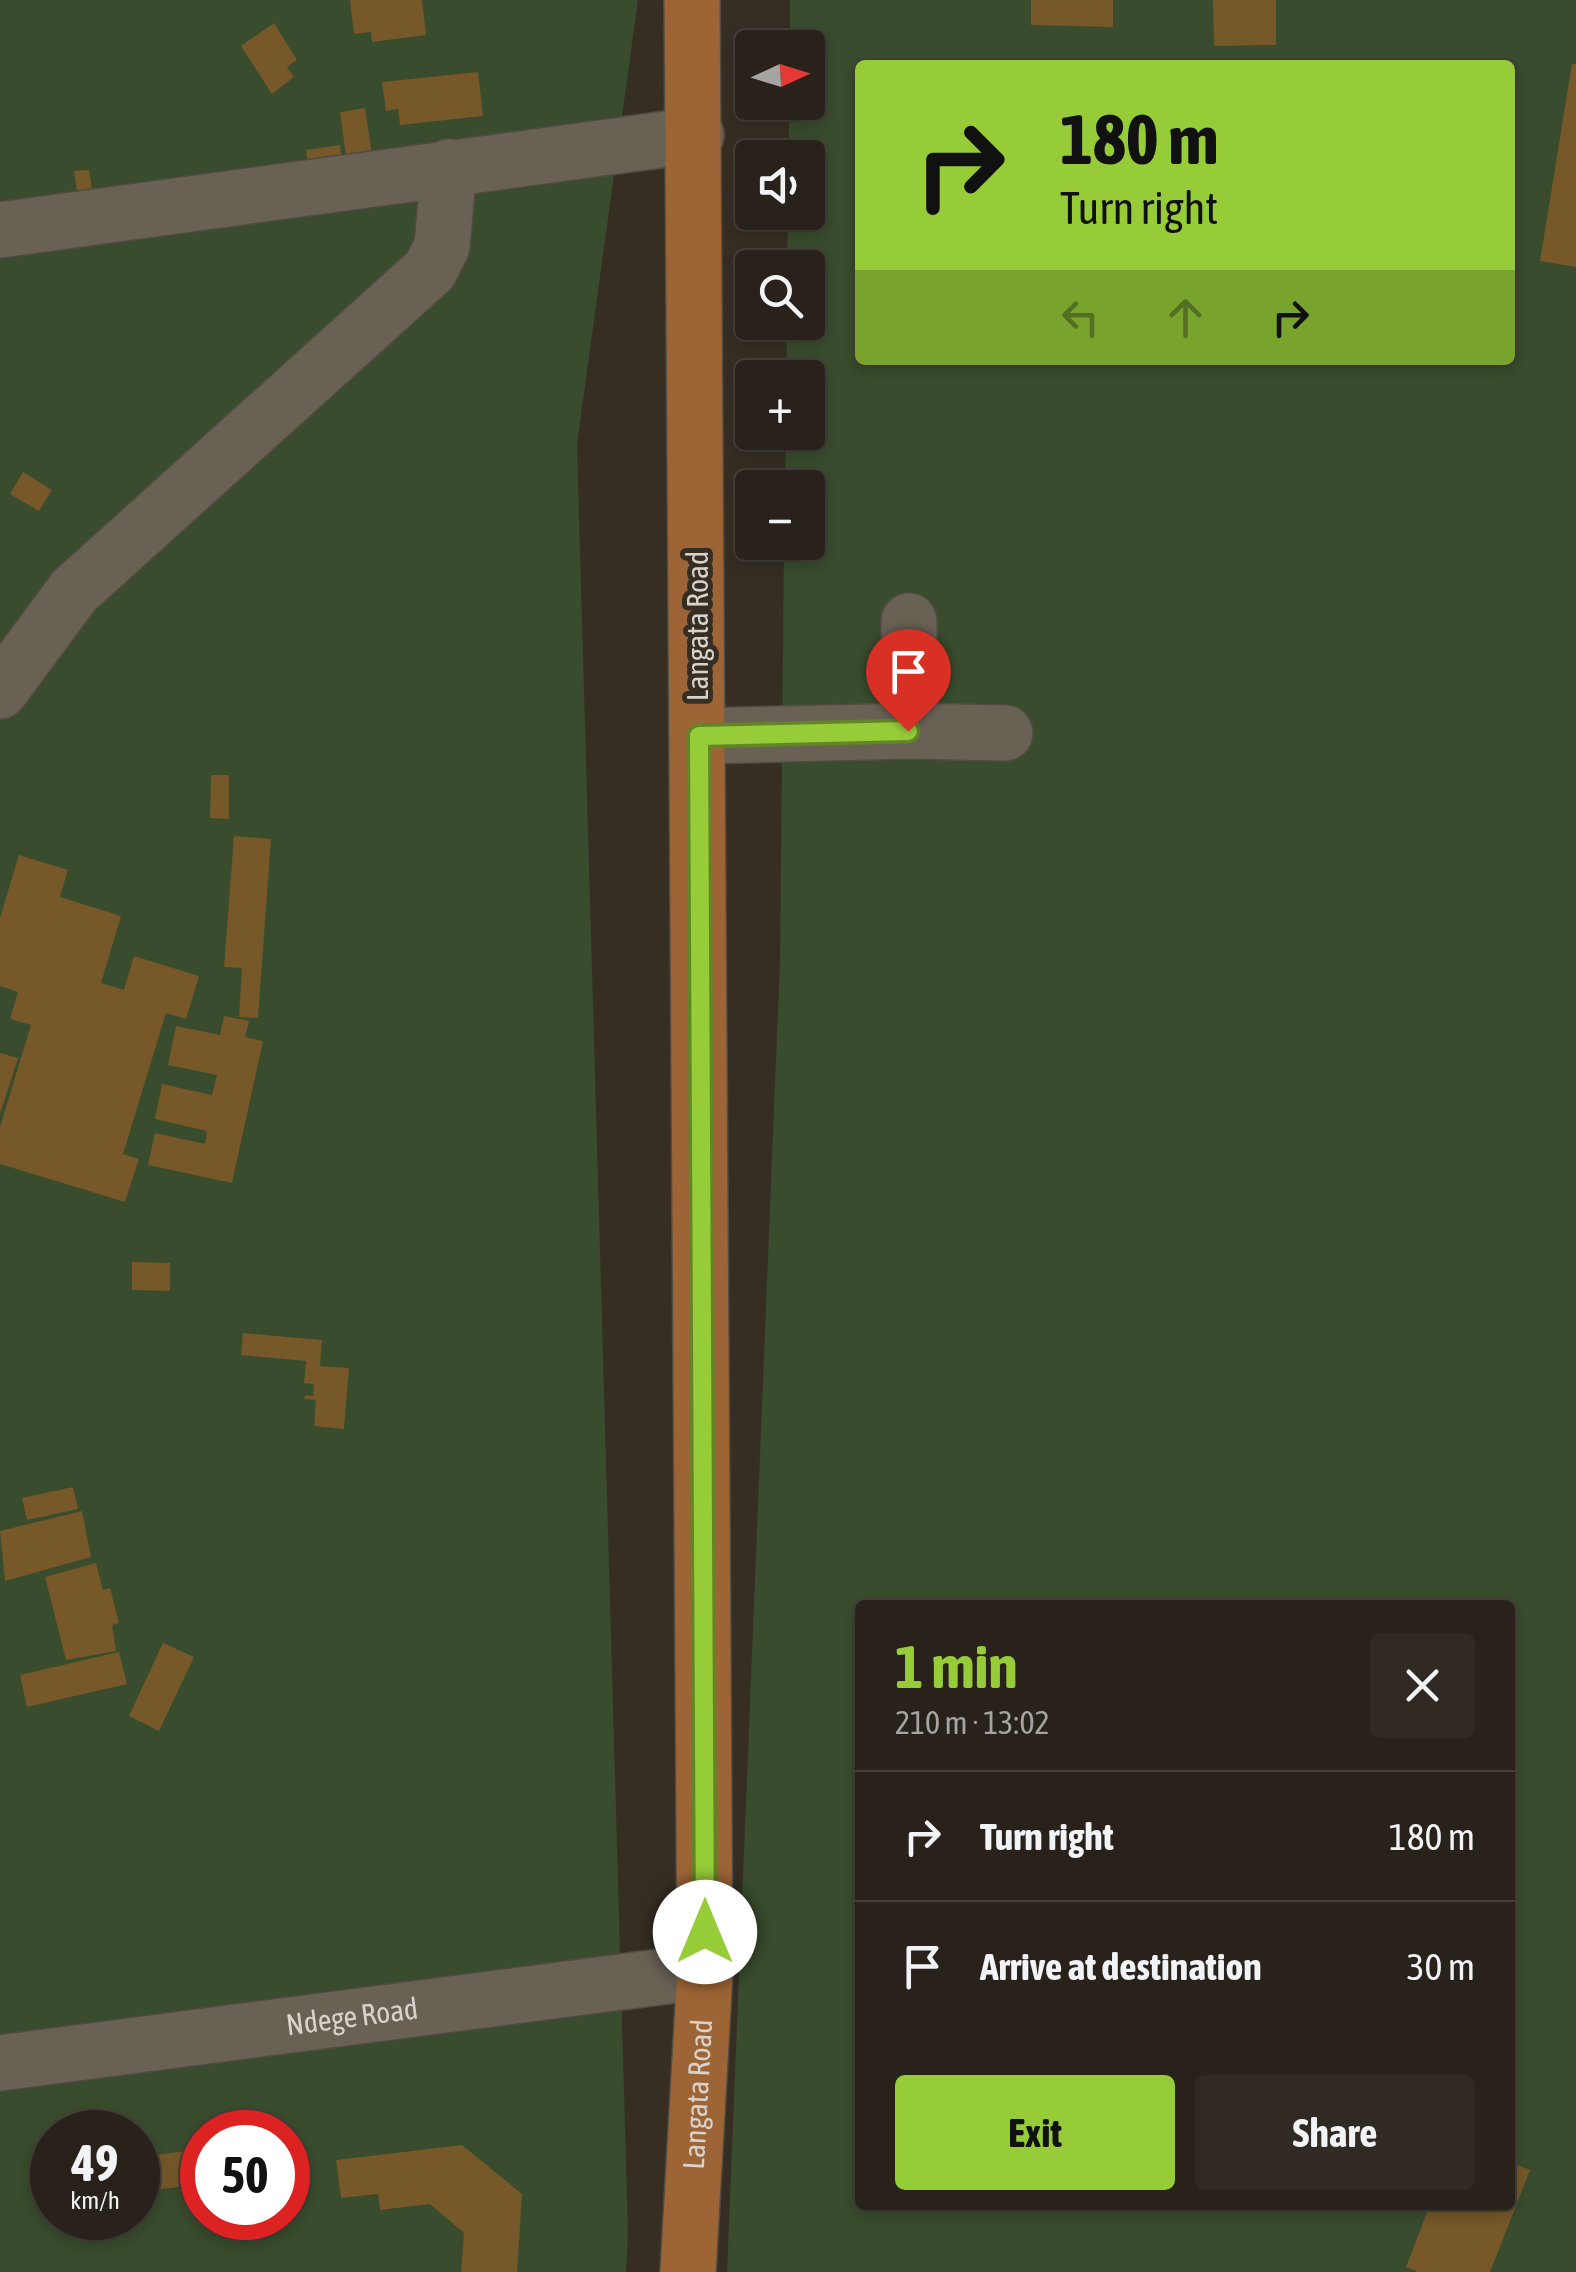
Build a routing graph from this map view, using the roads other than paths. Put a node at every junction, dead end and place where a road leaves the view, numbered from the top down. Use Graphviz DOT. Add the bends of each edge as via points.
graph roads {
  1 [pos="692,0"];
  2 [pos="696,134"];
  3 [pos="449,167"];
  4 [pos="0,230"];
  5 [pos="909,621"];
  6 [pos="0,691"];
  7 [pos="908,731"];
  8 [pos="1004,733"];
  9 [pos="699,736"];
  10 [pos="705,1971"];
  11 [pos="0,2063"];
  12 [pos="688,2272"];
  1 -- 2 [label="main road, Langata Road"];
  2 -- 3 [label="street"];
  2 -- 9 [label="main road, Langata Road"];
  3 -- 4 [label="street"];
  3 -- 6 [label="street" via="442,246 430,270 74,592"];
  5 -- 7 [label="street"];
  7 -- 8 [label="street"];
  7 -- 9 [label="street"];
  9 -- 10 [label="main road, Langata Road"];
  10 -- 11 [label="street, Ndege Road"];
  10 -- 12 [label="main road, Langata Road"];
}
